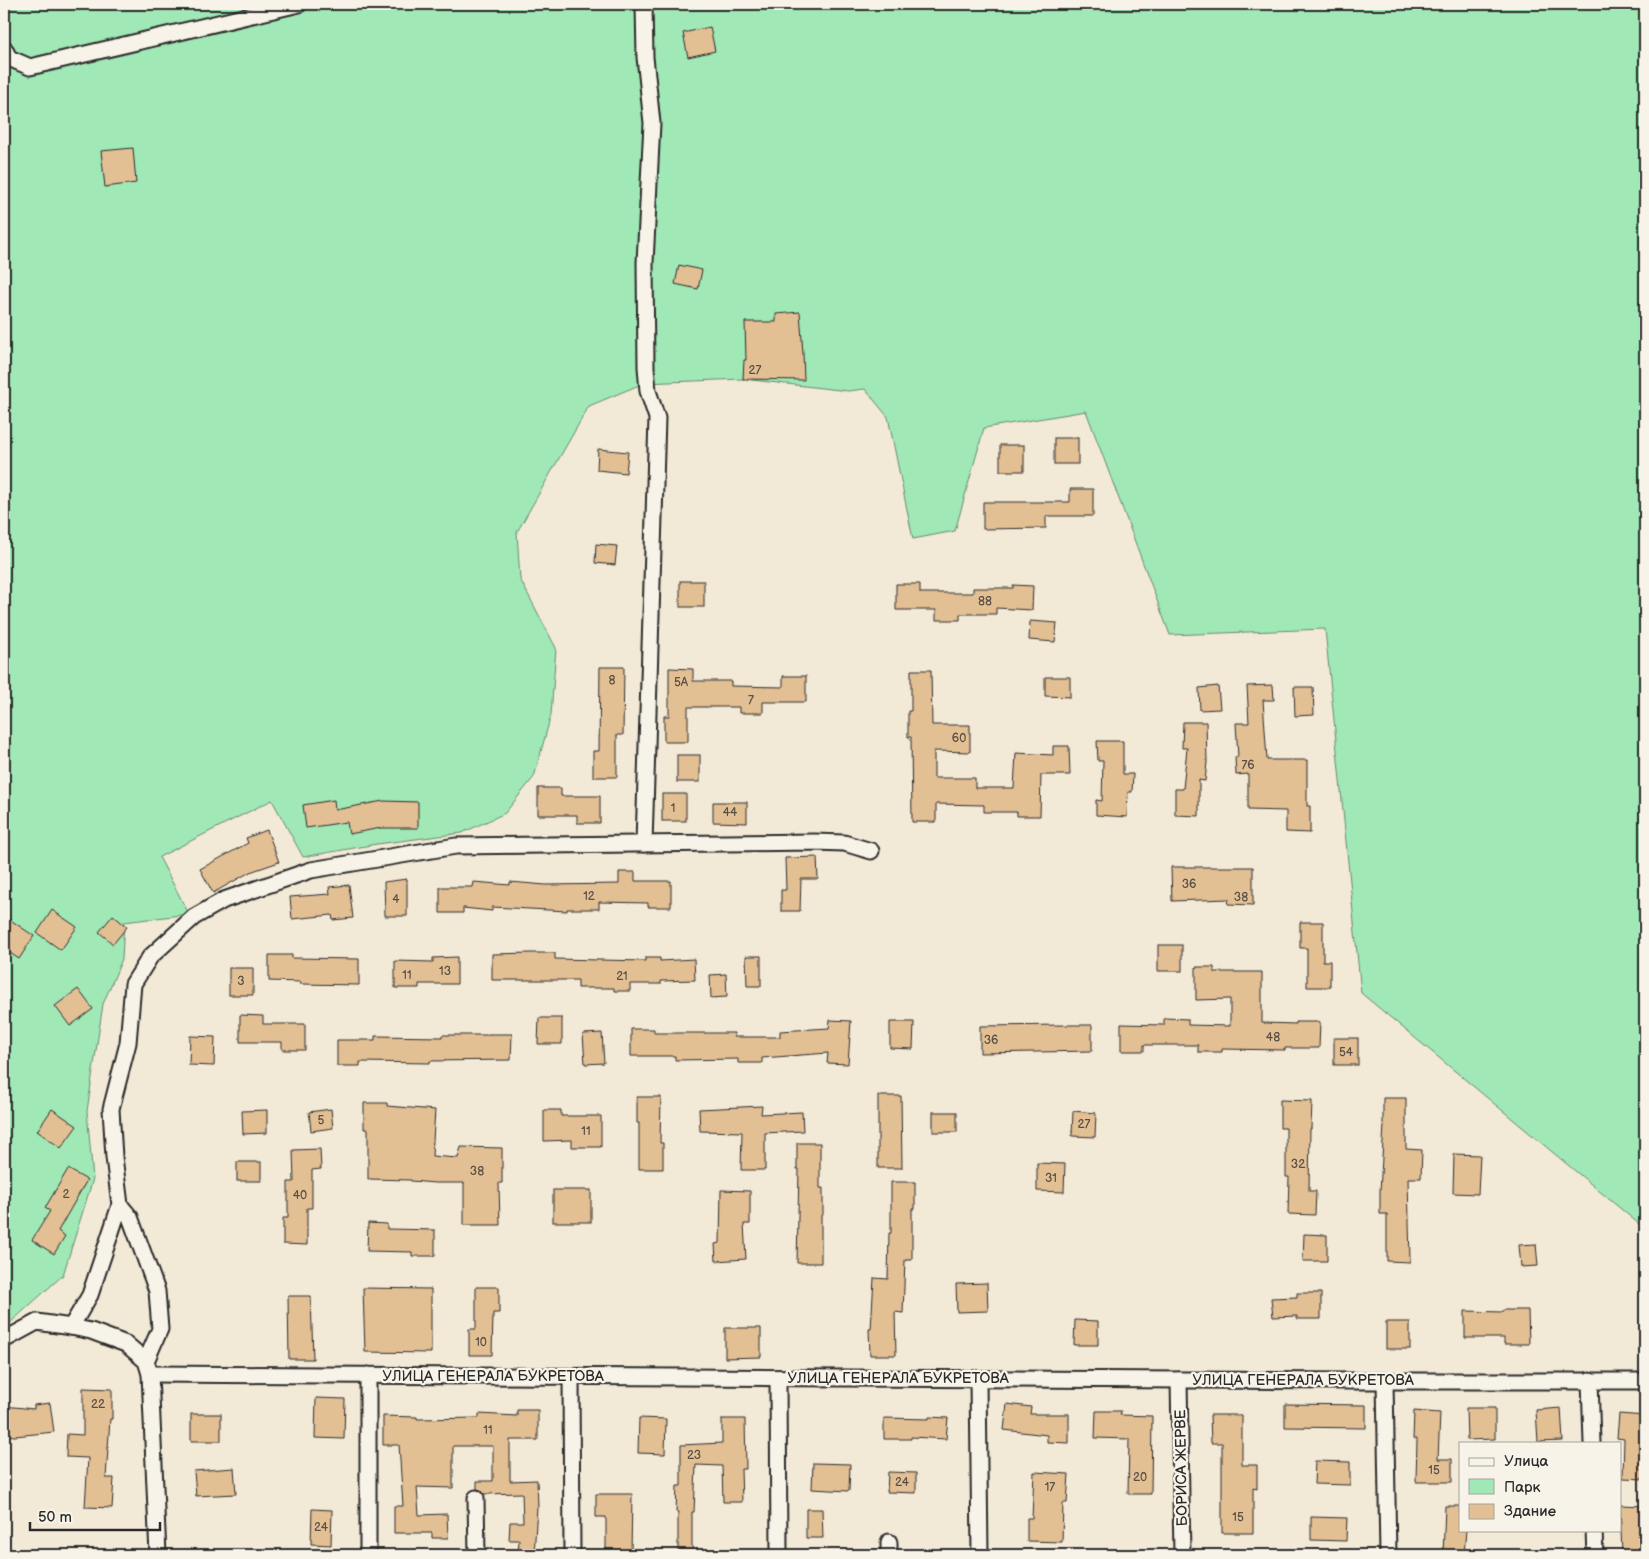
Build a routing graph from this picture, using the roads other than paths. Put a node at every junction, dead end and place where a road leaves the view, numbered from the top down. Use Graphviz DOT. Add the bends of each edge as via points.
graph roads {
  1 [pos="299,4"];
  2 [pos="644,4"];
  3 [pos="4,48"];
  4 [pos="644,844"];
  5 [pos="871,851"];
  6 [pos="120,1205"];
  7 [pos="71,1327"];
  8 [pos="4,1340"];
  9 [pos="148,1368"];
  10 [pos="368,1375"];
  11 [pos="571,1376"];
  12 [pos="778,1378"];
  13 [pos="978,1379"];
  14 [pos="1179,1380"];
  15 [pos="1590,1380"];
  16 [pos="1385,1381"];
  17 [pos="1645,1381"];
  18 [pos="1592,1442"];
  19 [pos="476,1498"];
  20 [pos="1594,1532"];
  21 [pos="158,1555"];
  22 [pos="368,1555"];
  23 [pos="477,1555"];
  24 [pos="572,1555"];
  25 [pos="779,1555"];
  26 [pos="980,1555"];
  27 [pos="1182,1555"];
  28 [pos="1388,1555"];
  29 [pos="1595,1555"];
  1 -- 3 [label="street" via="30,68 10,58"];
  2 -- 4 [label="street" via="645,57 652,122 645,263 646,367 648,391 657,418"];
  4 -- 5 [label="street" via="834,842"];
  4 -- 6 [label="street" via="456,846 311,870 224,900 194,917 150,957 133,984 128,1043 112,1109"];
  6 -- 7 [label="street" via="90,1295"];
  6 -- 9 [label="street" via="130,1217 157,1291 160,1329"];
  7 -- 8 [label="street" via="37,1322"];
  7 -- 9 [label="street" via="126,1344"];
  9 -- 10 [label="street, УЛИЦА ГЕНЕРАЛА БУКРЕТОВА"];
  9 -- 21 [label="street"];
  10 -- 11 [label="street, УЛИЦА ГЕНЕРАЛА БУКРЕТОВА"];
  10 -- 22 [label="street"];
  11 -- 12 [label="street, УЛИЦА ГЕНЕРАЛА БУКРЕТОВА"];
  11 -- 24 [label="street"];
  12 -- 13 [label="street, УЛИЦА ГЕНЕРАЛА БУКРЕТОВА"];
  12 -- 25 [label="street"];
  13 -- 14 [label="street, УЛИЦА ГЕНЕРАЛА БУКРЕТОВА"];
  13 -- 26 [label="street"];
  14 -- 16 [label="street, УЛИЦА ГЕНЕРАЛА БУКРЕТОВА"];
  14 -- 27 [label="street, БОРИСА ЖЕРВЕ"];
  15 -- 16 [label="street, УЛИЦА ГЕНЕРАЛА БУКРЕТОВА"];
  15 -- 17 [label="street, УЛИЦА ГЕНЕРАЛА БУКРЕТОВА"];
  15 -- 18 [label="street"];
  16 -- 28 [label="street"];
  19 -- 23 [label="street"];
  20 -- 29 [label="street"];
}
